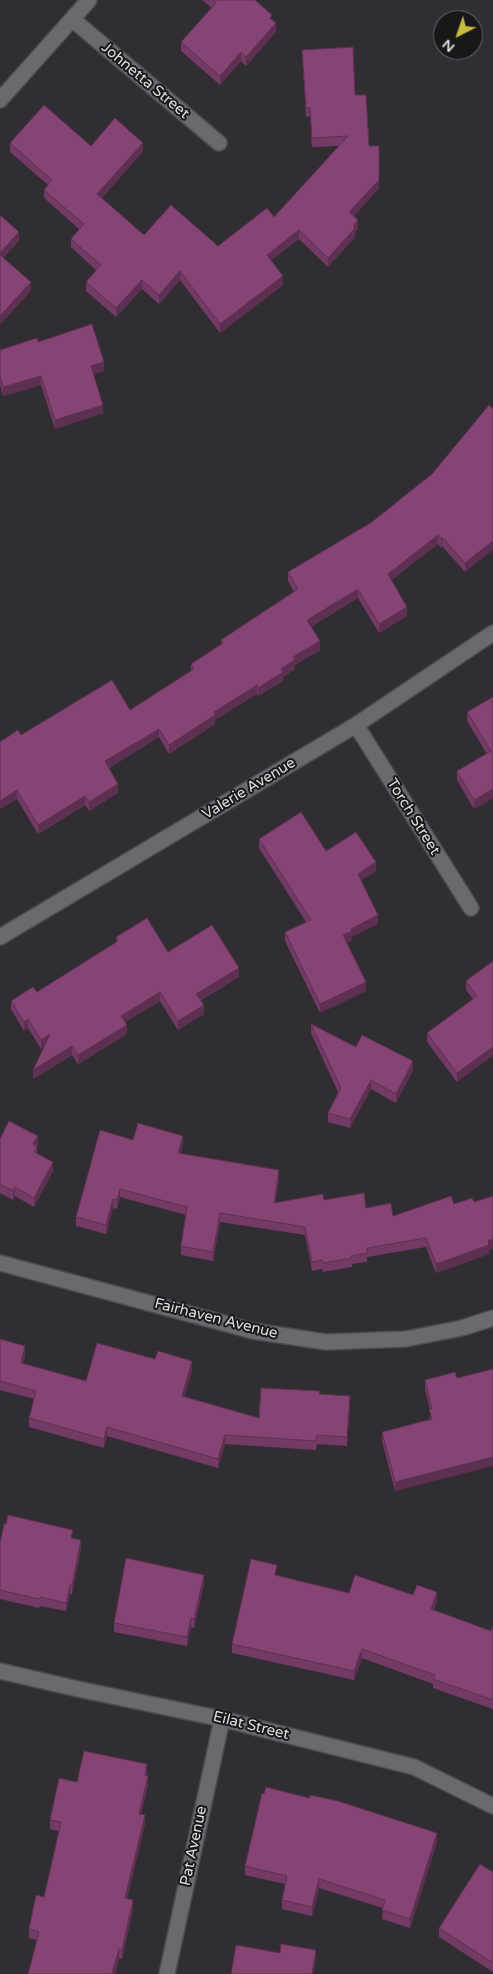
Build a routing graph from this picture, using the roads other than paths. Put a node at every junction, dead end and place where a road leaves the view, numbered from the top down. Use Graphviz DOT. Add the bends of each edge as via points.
graph roads {
  1 [pos="89,0"];
  2 [pos="72,19"];
  3 [pos="0,100"];
  4 [pos="218,143"];
  5 [pos="493,632"];
  6 [pos="356,726"];
  7 [pos="471,908"];
  8 [pos="0,937"];
  9 [pos="0,1263"];
  10 [pos="493,1318"];
  11 [pos="0,1671"];
  12 [pos="222,1719"];
  13 [pos="493,1806"];
  14 [pos="167,1974"];
  1 -- 2 [label="street"];
  2 -- 3 [label="street"];
  2 -- 4 [label="street, Johnetta Street"];
  5 -- 6 [label="street, Valerie Avenue"];
  6 -- 7 [label="street, Torch Street"];
  6 -- 8 [label="street, Valerie Avenue"];
  9 -- 10 [label="street, Fairhaven Avenue" via="253,1331 326,1342 406,1339"];
  11 -- 12 [label="street, Eilat Street"];
  12 -- 13 [label="street, Eilat Street" via="414,1767"];
  12 -- 14 [label="street, Pat Avenue"];
}
